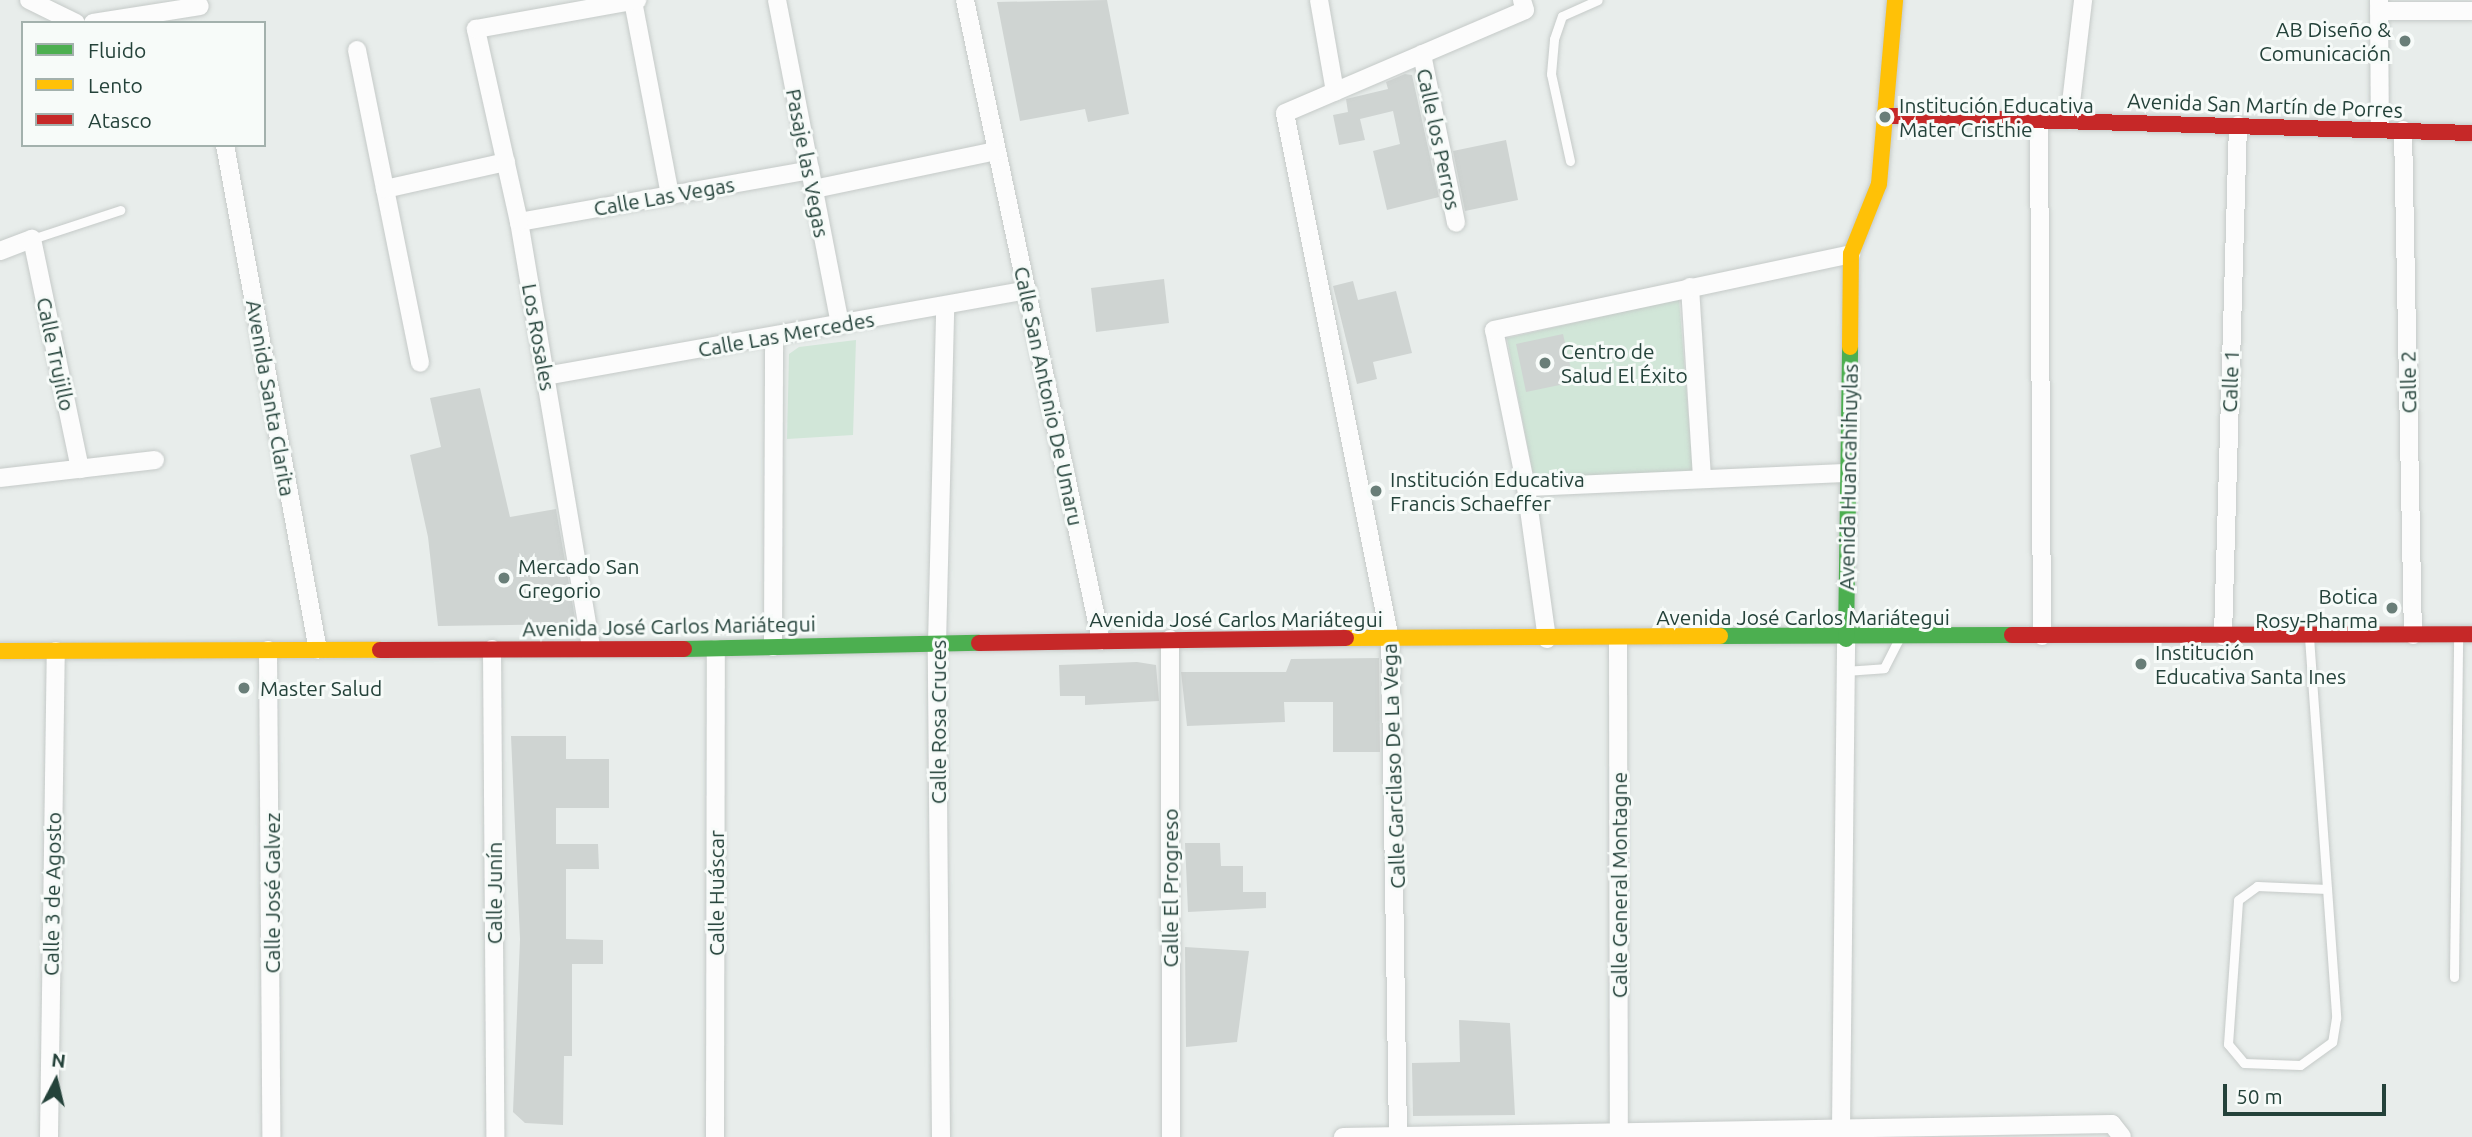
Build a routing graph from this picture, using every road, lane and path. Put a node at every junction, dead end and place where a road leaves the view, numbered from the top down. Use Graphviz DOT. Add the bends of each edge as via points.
graph roads {
  1 [pos="29,0"];
  2 [pos="635,0"];
  3 [pos="777,0"];
  4 [pos="965,0"];
  5 [pos="1319,0"];
  6 [pos="1522,0"];
  7 [pos="1598,0"];
  8 [pos="1895,0"];
  9 [pos="2083,0"];
  10 [pos="2379,6"];
  11 [pos="201,9"];
  12 [pos="2472,11"];
  13 [pos="72,21"];
  14 [pos="108,21"];
  15 [pos="357,50"];
  16 [pos="1422,54"];
  17 [pos="1335,92"];
  18 [pos="1889,116"];
  19 [pos="2039,119"];
  20 [pos="2069,120"];
  21 [pos="2238,125"];
  22 [pos="2380,129"];
  23 [pos="2403,130"];
  24 [pos="2472,133"];
  25 [pos="225,147"];
  26 [pos="996,151"];
  27 [pos="1570,161"];
  28 [pos="506,162"];
  29 [pos="810,170"];
  30 [pos="385,189"];
  31 [pos="814,189"];
  32 [pos="670,195"];
  33 [pos="120,210"];
  34 [pos="519,222"];
  35 [pos="1456,223"];
  36 [pos="32,239"];
  37 [pos="0,251"];
  38 [pos="1851,254"];
  39 [pos="1690,287"];
  40 [pos="1027,290"];
  41 [pos="945,307"];
  42 [pos="840,325"];
  43 [pos="774,337"];
  44 [pos="420,362"];
  45 [pos="545,376"];
  46 [pos="155,460"];
  47 [pos="80,469"];
  48 [pos="1847,473"];
  49 [pos="0,478"];
  50 [pos="1702,479"];
  51 [pos="1526,487"];
  52 [pos="2465,634"];
  53 [pos="2309,635"];
  54 [pos="2413,635"];
  55 [pos="2042,636"];
  56 [pos="2222,636"];
  57 [pos="1899,638"];
  58 [pos="1170,639"];
  59 [pos="1390,639"];
  60 [pos="1548,639"];
  61 [pos="1618,639"];
  62 [pos="1846,639"];
  63 [pos="1101,641"];
  64 [pos="937,644"];
  65 [pos="591,647"];
  66 [pos="773,647"];
  67 [pos="492,649"];
  68 [pos="716,649"];
  69 [pos="268,650"];
  70 [pos="318,650"];
  71 [pos="0,651"];
  72 [pos="55,651"];
  73 [pos="1845,671"];
  74 [pos="2327,889"];
  75 [pos="2454,976"];
  76 [pos="1842,1128"];
  77 [pos="2117,1131"];
  78 [pos="1619,1132"];
  79 [pos="1734,1133"];
  80 [pos="1554,1135"];
  81 [pos="1398,1136"];
  82 [pos="49,1137"];
  83 [pos="271,1137"];
  84 [pos="495,1137"];
  85 [pos="715,1137"];
  86 [pos="941,1137"];
  87 [pos="1171,1137"];
  88 [pos="1343,1137"];
  89 [pos="1354,1137"];
  1 -- 13 [label="street"];
  2 -- 28 [label="street, Los Rosales" via="476,29"];
  2 -- 32 [label="street"];
  3 -- 29 [label="street, Pasaje las Vegas"];
  4 -- 26 [label="street, Calle San Antonio De Umaru"];
  5 -- 17 [label="street"];
  6 -- 16 [label="street" via="1525,10"];
  7 -- 27 [label="lane" via="1562,16 1554,39 1552,74"];
  8 -- 18 [label="street, Avenida Huancahihuylas"];
  9 -- 20 [label="street"];
  10 -- 12 [label="street"];
  10 -- 22 [label="street"];
  11 -- 14 [label="street"];
  15 -- 30 [label="street"];
  16 -- 17 [label="street"];
  16 -- 35 [label="street, Calle los Perros"];
  17 -- 59 [label="street, Calle Garcilaso De La Vega" via="1285,113"];
  18 -- 19 [label="street, Avenida San Martín de Porres"];
  18 -- 38 [label="street, Avenida Huancahihuylas" via="1879,184"];
  19 -- 20 [label="street, Avenida San Martín de Porres"];
  19 -- 55 [label="street"];
  20 -- 21 [label="street, Avenida San Martín de Porres"];
  21 -- 22 [label="street, Avenida San Martín de Porres"];
  21 -- 56 [label="street, Calle 1"];
  22 -- 23 [label="street, Avenida San Martín de Porres"];
  23 -- 24 [label="street, Avenida San Martín de Porres"];
  23 -- 54 [label="street, Calle 2"];
  25 -- 70 [label="street, Avenida Santa Clarita"];
  26 -- 31 [label="street"];
  26 -- 40 [label="street, Calle San Antonio De Umaru"];
  28 -- 30 [label="street"];
  28 -- 34 [label="street, Los Rosales"];
  29 -- 31 [label="street, Pasaje las Vegas"];
  29 -- 32 [label="street, Calle Las Vegas"];
  30 -- 44 [label="street"];
  31 -- 42 [label="street, Pasaje las Vegas"];
  32 -- 34 [label="street, Calle Las Vegas"];
  33 -- 36 [label="lane"];
  34 -- 45 [label="street, Los Rosales"];
  36 -- 37 [label="street"];
  36 -- 47 [label="street, Calle Trujillo"];
  38 -- 39 [label="street"];
  38 -- 48 [label="street, Avenida Huancahihuylas"];
  39 -- 50 [label="street"];
  39 -- 51 [label="street" via="1494,330"];
  40 -- 41 [label="street, Calle Las Mercedes"];
  40 -- 63 [label="street, Calle San Antonio De Umaru"];
  41 -- 42 [label="street, Calle Las Mercedes"];
  41 -- 64 [label="street, Calle Rosa Cruces"];
  42 -- 43 [label="street, Calle Las Mercedes"];
  43 -- 45 [label="street, Calle Las Mercedes"];
  43 -- 66 [label="street"];
  45 -- 65 [label="street, Los Rosales"];
  46 -- 47 [label="street"];
  47 -- 49 [label="street"];
  48 -- 50 [label="street"];
  48 -- 62 [label="street, Avenida Huancahihuylas"];
  50 -- 51 [label="street"];
  51 -- 60 [label="street"];
  52 -- 54 [label="street, Avenida José Carlos Mariátegui"];
  52 -- 75 [label="lane"];
  53 -- 54 [label="street, Avenida José Carlos Mariátegui"];
  53 -- 56 [label="street, Avenida José Carlos Mariátegui"];
  53 -- 74 [label="lane"];
  55 -- 56 [label="street, Avenida José Carlos Mariátegui"];
  55 -- 57 [label="street, Avenida José Carlos Mariátegui"];
  57 -- 62 [label="street, Avenida José Carlos Mariátegui"];
  57 -- 73 [label="lane" via="1884,668"];
  58 -- 59 [label="street, Avenida José Carlos Mariátegui"];
  58 -- 63 [label="street, Avenida José Carlos Mariátegui"];
  58 -- 87 [label="street, Calle El Progreso"];
  59 -- 60 [label="street, Avenida José Carlos Mariátegui"];
  59 -- 81 [label="street, Calle Garcilaso De La Vega"];
  60 -- 61 [label="street, Avenida José Carlos Mariátegui"];
  61 -- 62 [label="street, Avenida José Carlos Mariátegui"];
  61 -- 78 [label="street, Calle General Montagne"];
  62 -- 73 [label="street, Avenida Huancahihuylas"];
  63 -- 64 [label="street, Avenida José Carlos Mariátegui"];
  64 -- 66 [label="street, Avenida José Carlos Mariátegui"];
  64 -- 86 [label="street, Calle Rosa Cruces"];
  65 -- 67 [label="street, Avenida José Carlos Mariátegui"];
  65 -- 68 [label="street, Avenida José Carlos Mariátegui"];
  66 -- 68 [label="street, Avenida José Carlos Mariátegui"];
  67 -- 70 [label="street, Avenida José Carlos Mariátegui"];
  67 -- 84 [label="street, Calle Junín"];
  68 -- 85 [label="street, Calle Huáscar"];
  69 -- 70 [label="street, Avenida José Carlos Mariátegui"];
  69 -- 72 [label="street, Avenida José Carlos Mariátegui"];
  69 -- 83 [label="street, Calle José Galvez"];
  71 -- 72 [label="street, Avenida José Carlos Mariátegui"];
  72 -- 82 [label="street, Calle 3 de Agosto"];
  73 -- 76 [label="street, Avenida Huancahihuylas"];
  74 -- 74 [label="lane" via="2336,1018 2332,1042 2300,1065 2244,1063 2228,1044 2238,900 2257,886"];
  76 -- 77 [label="street"];
  76 -- 79 [label="street"];
  78 -- 79 [label="street"];
  78 -- 80 [label="street"];
  80 -- 81 [label="street"];
  81 -- 89 [label="street"];
  88 -- 89 [label="street"];
}
